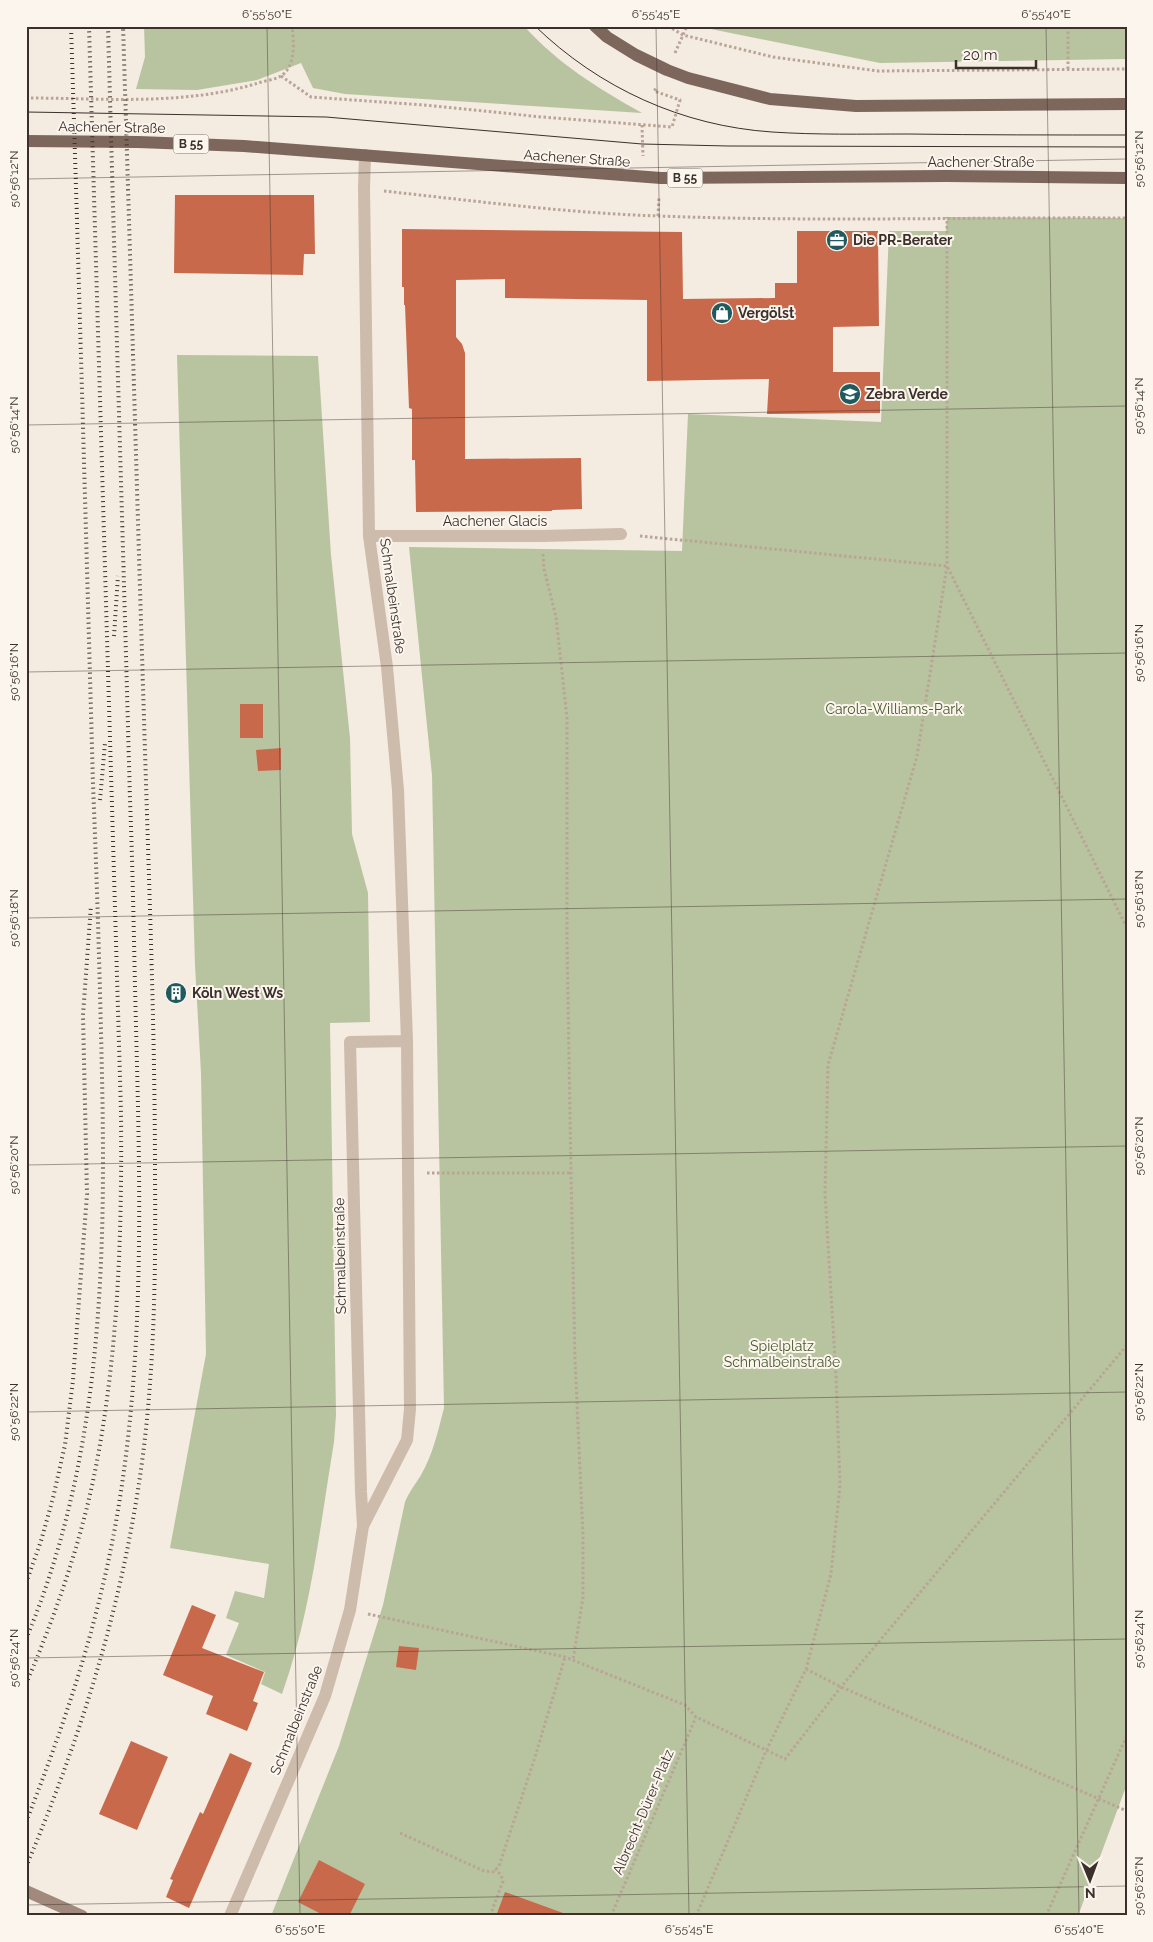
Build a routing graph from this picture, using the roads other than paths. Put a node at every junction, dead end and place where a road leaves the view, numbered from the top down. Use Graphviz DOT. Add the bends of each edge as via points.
graph roads {
  1 [pos="595,26"];
  2 [pos="1127,104"];
  3 [pos="26,141"];
  4 [pos="365,155"];
  5 [pos="1127,178"];
  6 [pos="621,534"];
  7 [pos="369,536"];
  8 [pos="406,1041"];
  9 [pos="363,1526"];
  10 [pos="26,1891"];
  11 [pos="82,1916"];
  12 [pos="230,1916"];
  1 -- 2 [label="main road" via="636,55 667,70 770,99 856,106"];
  3 -- 4 [label="main road, Aachener Straße / B 55" via="244,146"];
  4 -- 5 [label="main road, Aachener Straße / B 55" via="661,178"];
  4 -- 7 [label="street, Schmalbeinstraße"];
  6 -- 7 [label="street, Aachener Glacis"];
  7 -- 8 [label="street, Schmalbeinstraße" via="387,667 398,790"];
  8 -- 9 [label="street, Schmalbeinstraße" via="410,1409 407,1440"];
  8 -- 9 [label="street, Schmalbeinstraße" via="350,1042"];
  9 -- 12 [label="street, Schmalbeinstraße" via="350,1610 325,1696"];
  10 -- 11 [label="main road"];
}
